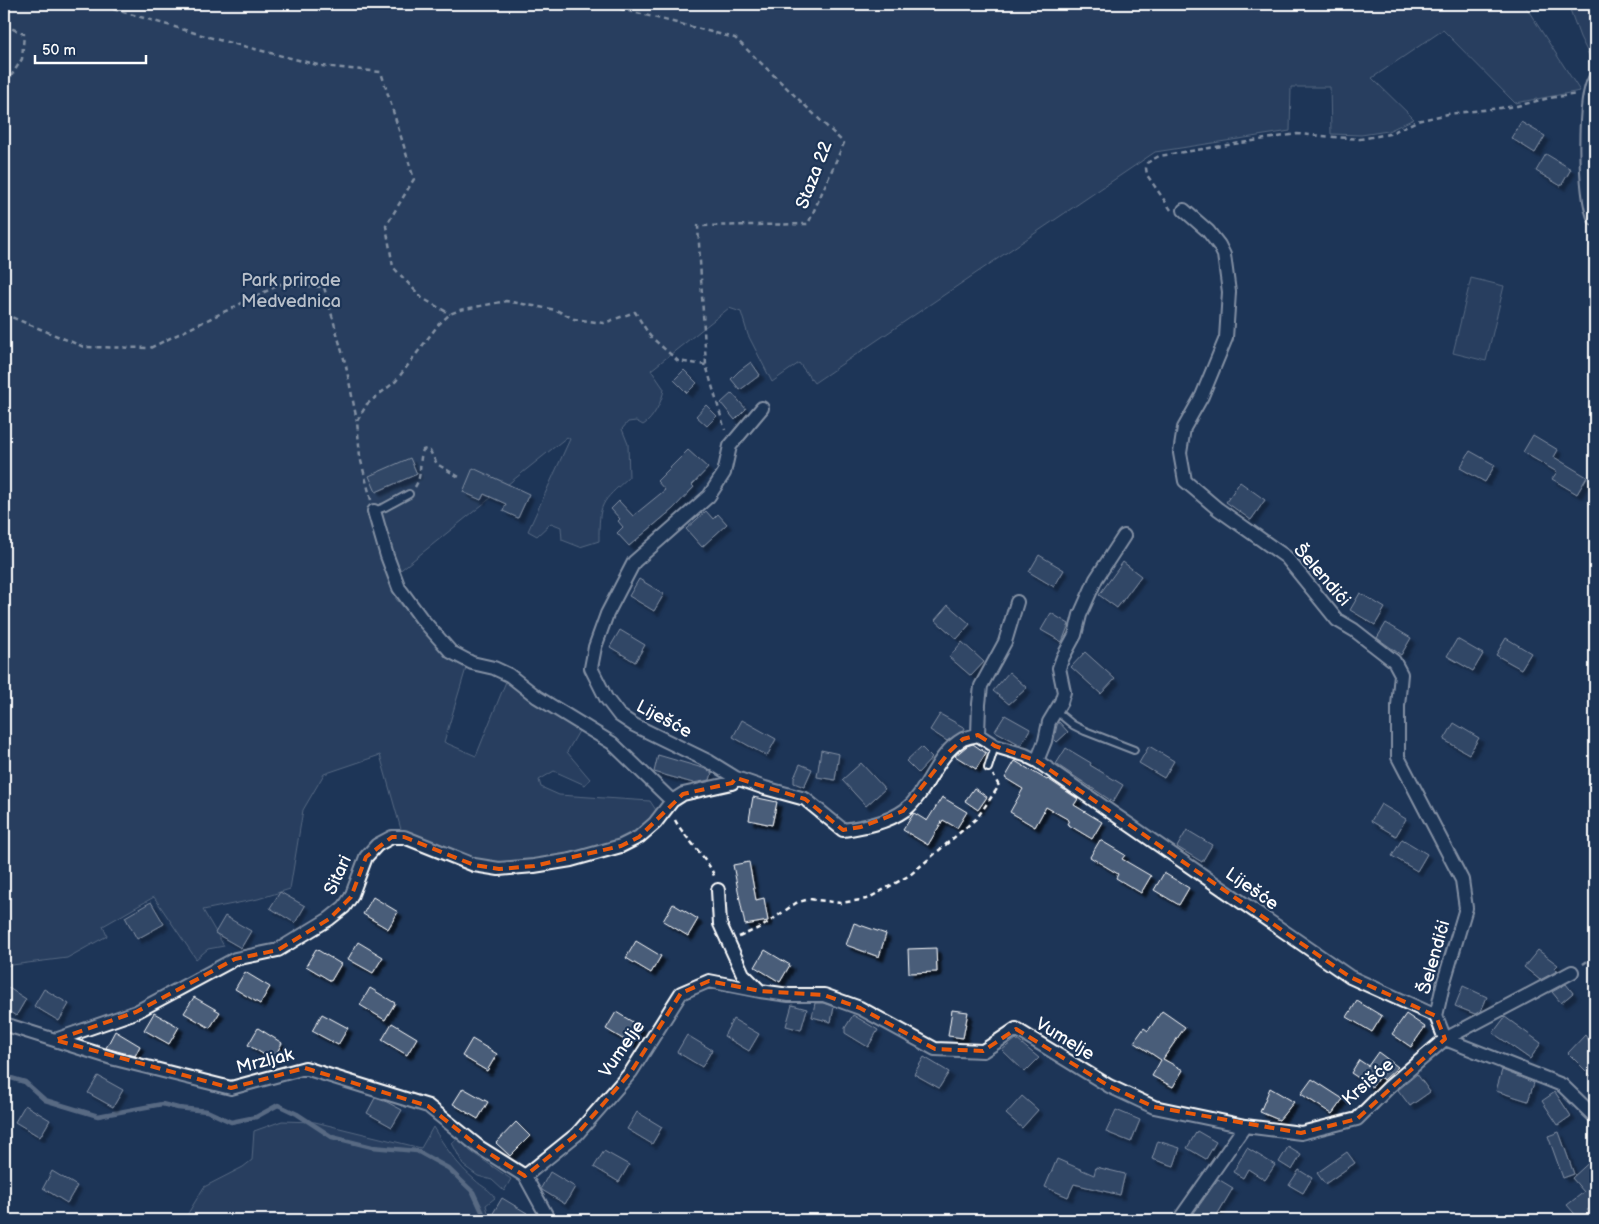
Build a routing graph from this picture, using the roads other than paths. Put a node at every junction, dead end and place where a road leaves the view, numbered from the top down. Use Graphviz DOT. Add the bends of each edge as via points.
graph roads {
  1 [pos="1595,79"];
  2 [pos="1184,210"];
  3 [pos="1595,219"];
  4 [pos="762,408"];
  5 [pos="409,494"];
  6 [pos="374,511"];
  7 [pos="1124,536"];
  8 [pos="1016,602"];
  9 [pos="1056,711"];
  10 [pos="978,734"];
  11 [pos="995,746"];
  12 [pos="1134,750"];
  13 [pos="1037,761"];
  14 [pos="988,768"];
  15 [pos="736,778"];
  16 [pos="670,804"];
  17 [pos="718,890"];
  18 [pos="1572,972"];
  19 [pos="760,991"];
  20 [pos="1436,1016"];
  21 [pos="4,1024"];
  22 [pos="1444,1038"];
  23 [pos="55,1040"];
  24 [pos="1595,1117"];
  25 [pos="1244,1126"];
  26 [pos="525,1176"];
  27 [pos="549,1220"];
  28 [pos="1179,1220"];
  1 -- 3 [label="street" via="1590,93 1586,150"];
  2 -- 20 [label="street, Šelendići" via="1219,245 1224,255 1229,292 1226,338 1202,396 1184,428 1180,453 1185,482 1286,557 1337,620 1394,661 1402,674 1398,757 1462,880 1466,908"];
  4 -- 15 [label="street, Liješće" via="730,446 724,473 709,496 634,562 607,614 590,668 619,715"];
  5 -- 6 [label="lane"];
  6 -- 16 [label="street" via="399,588 451,652 509,675 537,697 612,743"];
  7 -- 9 [label="street" via="1096,579 1063,657 1059,668 1064,692"];
  8 -- 10 [label="street" via="1004,642 981,686"];
  9 -- 12 [label="lane" via="1073,725"];
  9 -- 13 [label="street" via="1049,722"];
  10 -- 11 [label="street, Liješće"];
  10 -- 15 [label="street, Liješće" via="963,739 950,750 915,800 903,811 885,821 861,827 843,830 805,800"];
  11 -- 13 [label="street, Liješće"];
  11 -- 14 [label="lane"];
  13 -- 20 [label="street, Liješće" via="1350,977"];
  15 -- 16 [label="street, Sitari" via="732,783 683,794"];
  16 -- 23 [label="street, Sitari" via="655,823 621,846 534,866 499,869 474,865 404,837 392,838 377,845 366,857 344,907 278,950 235,960 136,1012"];
  17 -- 19 [label="street" via="720,924 743,974"];
  18 -- 22 [label="street, Krsišće"];
  19 -- 25 [label="street, Vumelje" via="824,995 860,1008 935,1049 983,1051 1016,1029 1109,1086 1154,1107"];
  19 -- 26 [label="street, Vumelje" via="710,981 681,993 631,1072 577,1134"];
  20 -- 22 [label="street"];
  21 -- 23 [label="street, Mrzljak"];
  22 -- 24 [label="street" via="1562,1085"];
  22 -- 25 [label="street, Krsišće" via="1357,1119 1301,1133"];
  23 -- 26 [label="street, Mrzljak" via="231,1088 305,1068 428,1106 479,1147"];
  25 -- 28 [label="street"];
  26 -- 27 [label="street, Mrzljak"];
}
